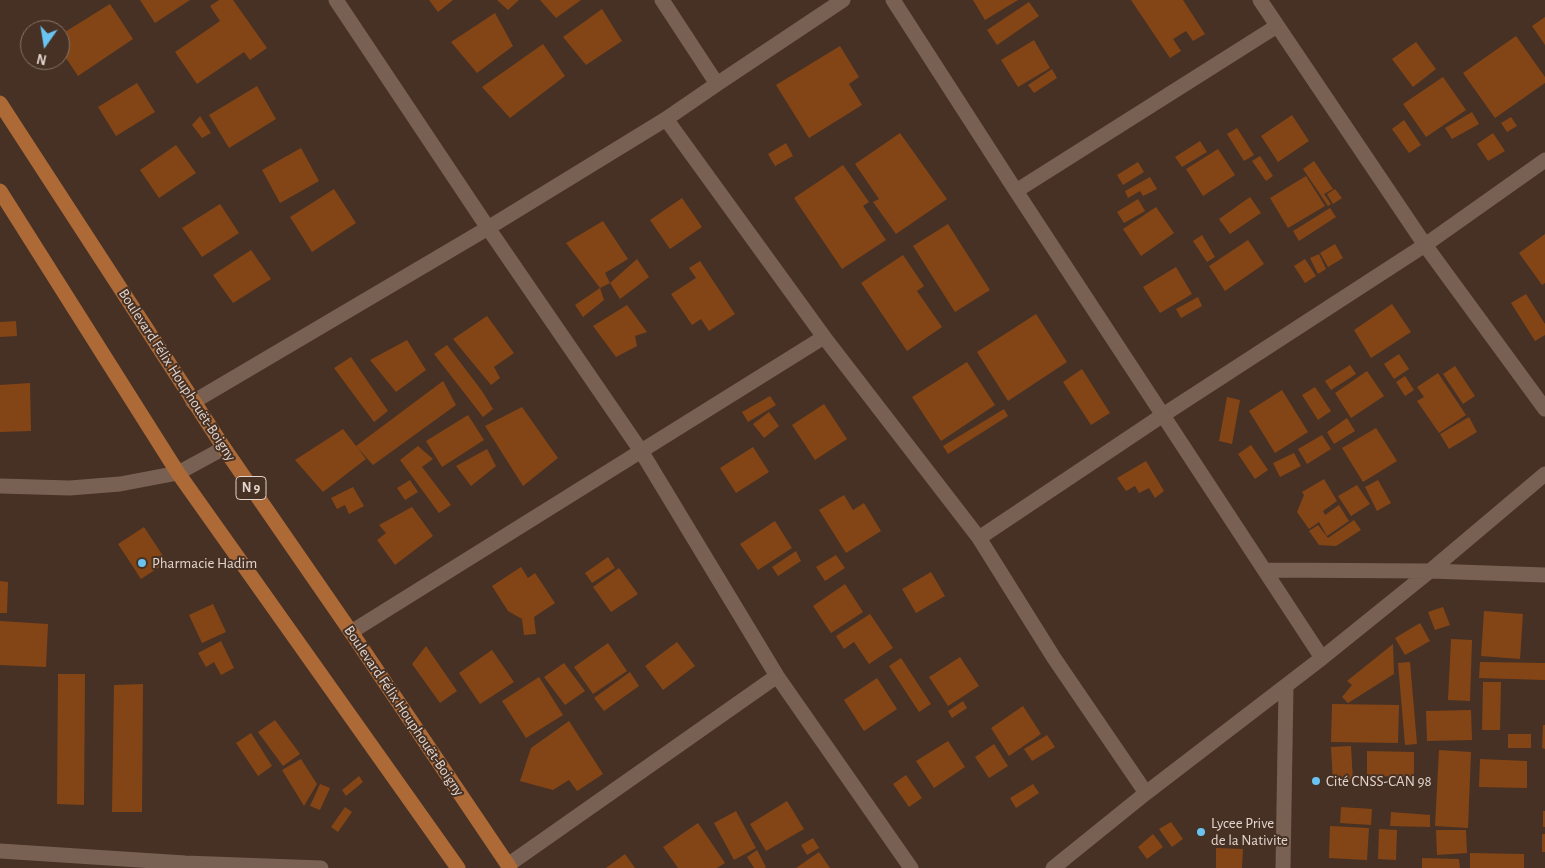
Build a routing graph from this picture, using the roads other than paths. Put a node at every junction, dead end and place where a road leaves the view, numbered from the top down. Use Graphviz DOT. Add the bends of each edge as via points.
graph roads {
  1 [pos="336,0"];
  2 [pos="662,0"];
  3 [pos="843,0"];
  4 [pos="894,0"];
  5 [pos="1260,0"];
  6 [pos="1278,26"];
  7 [pos="717,84"];
  8 [pos="0,103"];
  9 [pos="666,119"];
  10 [pos="1545,160"];
  11 [pos="0,191"];
  12 [pos="1016,191"];
  13 [pos="488,228"];
  14 [pos="1425,245"];
  15 [pos="824,337"];
  16 [pos="193,402"];
  17 [pos="1545,409"];
  18 [pos="1163,415"];
  19 [pos="224,448"];
  20 [pos="641,451"];
  21 [pos="178,472"];
  22 [pos="1545,474"];
  23 [pos="0,486"];
  24 [pos="979,538"];
  25 [pos="1265,570"];
  26 [pos="1430,571"];
  27 [pos="1545,575"];
  28 [pos="351,632"];
  29 [pos="1322,658"];
  30 [pos="777,676"];
  31 [pos="1286,687"];
  32 [pos="1146,793"];
  33 [pos="0,851"];
  34 [pos="509,867"];
  35 [pos="321,868"];
  36 [pos="458,868"];
  37 [pos="911,868"];
  38 [pos="1053,868"];
  39 [pos="1283,868"];
  1 -- 13 [label="street"];
  2 -- 7 [label="street"];
  3 -- 7 [label="street"];
  4 -- 12 [label="street"];
  5 -- 6 [label="street"];
  6 -- 12 [label="street"];
  6 -- 14 [label="street"];
  7 -- 9 [label="street"];
  8 -- 16 [label="main road, Boulevard Félix Houphouët-Boigny / N 9"];
  9 -- 13 [label="street"];
  9 -- 15 [label="street"];
  10 -- 14 [label="street"];
  11 -- 21 [label="main road"];
  12 -- 18 [label="street"];
  13 -- 16 [label="street"];
  13 -- 20 [label="street"];
  14 -- 17 [label="street"];
  14 -- 18 [label="street"];
  15 -- 20 [label="street"];
  15 -- 24 [label="street"];
  16 -- 19 [label="main road, Boulevard Félix Houphouët-Boigny / N 9"];
  18 -- 24 [label="street"];
  18 -- 25 [label="street"];
  19 -- 21 [label="street"];
  19 -- 28 [label="main road, Boulevard Félix Houphouët-Boigny / N 9"];
  20 -- 28 [label="street"];
  20 -- 30 [label="street"];
  21 -- 23 [label="street" via="120,484 70,488"];
  21 -- 36 [label="main road"];
  22 -- 26 [label="street"];
  24 -- 32 [label="street" via="1054,658"];
  25 -- 26 [label="street"];
  25 -- 29 [label="street"];
  26 -- 27 [label="street"];
  26 -- 29 [label="street"];
  28 -- 34 [label="main road, Boulevard Félix Houphouët-Boigny / N 9"];
  29 -- 31 [label="street"];
  30 -- 34 [label="street"];
  30 -- 37 [label="street"];
  31 -- 32 [label="street"];
  31 -- 39 [label="street"];
  32 -- 38 [label="street"];
  33 -- 35 [label="street"];
}
